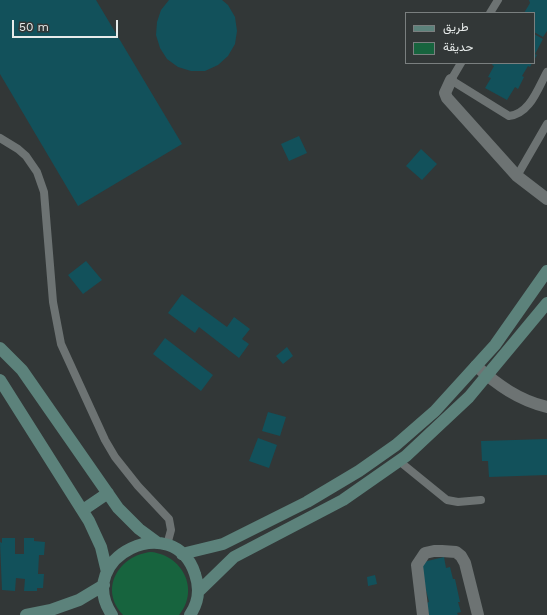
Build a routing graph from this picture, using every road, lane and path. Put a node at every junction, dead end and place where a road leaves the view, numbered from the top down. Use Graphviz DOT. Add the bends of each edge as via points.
graph roads {
  1 [pos="498,0"];
  2 [pos="491,12"];
  3 [pos="460,64"];
  4 [pos="547,72"];
  5 [pos="451,80"];
  6 [pos="547,124"];
  7 [pos="0,138"];
  8 [pos="517,176"];
  9 [pos="547,199"];
  10 [pos="547,271"];
  11 [pos="547,303"];
  12 [pos="0,348"];
  13 [pos="476,366"];
  14 [pos="488,376"];
  15 [pos="0,380"];
  16 [pos="547,407"];
  17 [pos="435,411"];
  18 [pos="446,420"];
  19 [pos="396,445"];
  20 [pos="402,458"];
  21 [pos="108,494"];
  22 [pos="481,500"];
  23 [pos="83,510"];
  24 [pos="162,544"];
  25 [pos="182,554"];
  26 [pos="107,572"];
  27 [pos="104,585"];
  28 [pos="198,592"];
  29 [pos="192,614"];
  30 [pos="26,615"];
  31 [pos="112,615"];
  32 [pos="424,615"];
  33 [pos="478,615"];
  1 -- 2 [label="lane"];
  3 -- 5 [label="lane"];
  4 -- 5 [label="lane" via="525,110 518,115 509,116"];
  5 -- 8 [label="street" via="445,93 446,98"];
  6 -- 8 [label="lane"];
  7 -- 24 [label="lane" via="26,156 44,192 52,302 61,344 105,440 126,472 169,519 171,530"];
  8 -- 9 [label="street"];
  10 -- 13 [label="street" via="495,345"];
  11 -- 14 [label="street"];
  12 -- 21 [label="street" via="22,370"];
  13 -- 14 [label="street"];
  13 -- 17 [label="street"];
  14 -- 16 [label="street" via="505,390 522,399"];
  14 -- 18 [label="street"];
  15 -- 23 [label="street"];
  17 -- 18 [label="street"];
  17 -- 19 [label="street"];
  18 -- 20 [label="street"];
  19 -- 20 [label="street"];
  19 -- 25 [label="street" via="307,502 223,544"];
  20 -- 22 [label="lane" via="446,500"];
  20 -- 28 [label="street" via="343,500 234,557"];
  21 -- 23 [label="street"];
  21 -- 24 [label="street" via="128,518"];
  23 -- 26 [label="street" via="96,534"];
  24 -- 25 [label="street"];
  24 -- 26 [label="street" via="142,543 127,549 115,559"];
  25 -- 28 [label="street" via="194,572"];
  26 -- 27 [label="street"];
  27 -- 30 [label="street" via="79,600"];
  27 -- 31 [label="street" via="104,598"];
  28 -- 29 [label="street"];
  32 -- 33 [label="street" via="417,565 425,553 434,551 456,552 463,559"];
}
